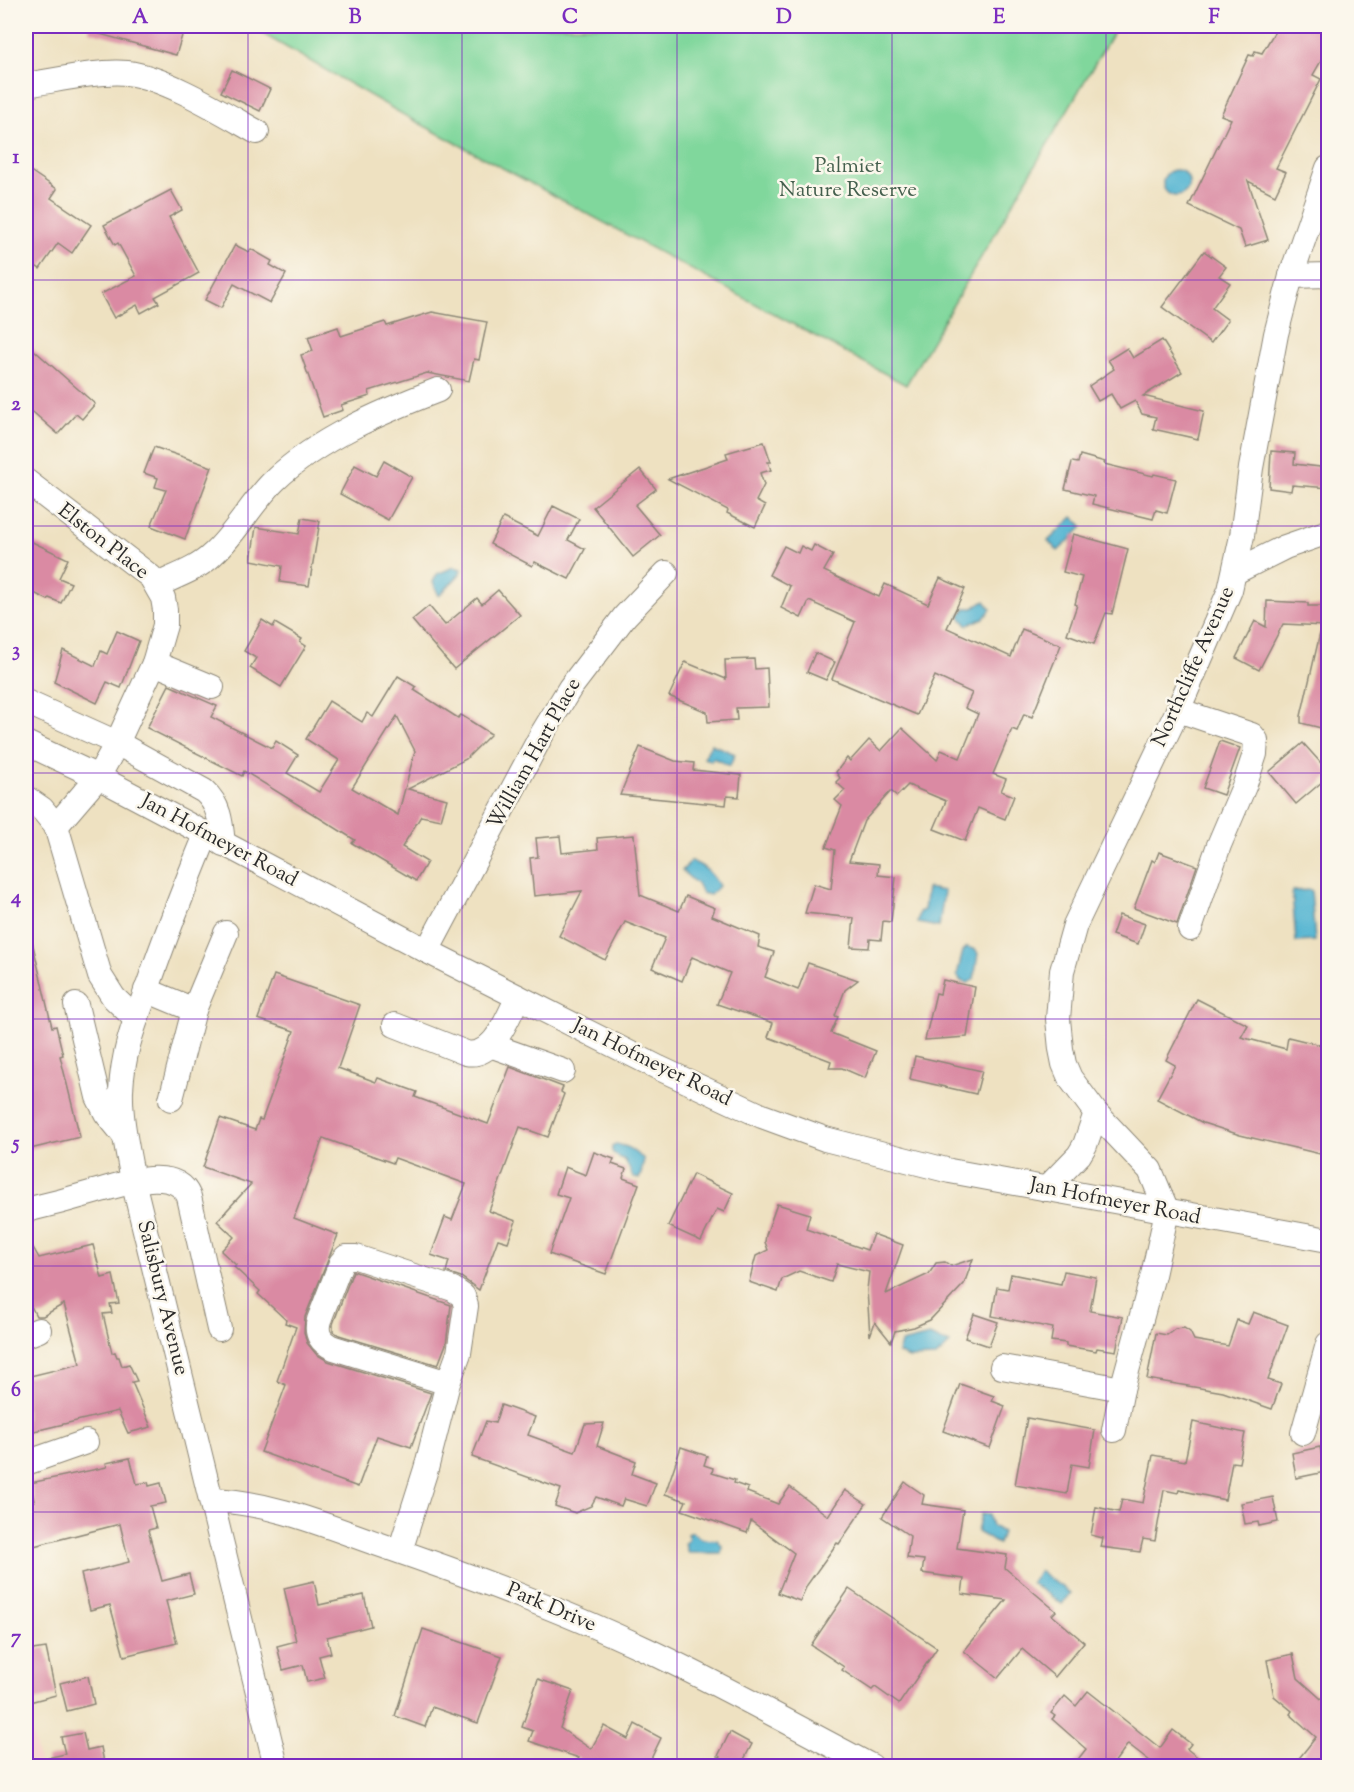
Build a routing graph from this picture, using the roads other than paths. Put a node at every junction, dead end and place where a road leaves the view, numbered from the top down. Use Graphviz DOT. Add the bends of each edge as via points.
graph roads {
  1 [pos="26,85"];
  2 [pos="257,132"];
  3 [pos="1329,168"];
  4 [pos="1329,275"];
  5 [pos="1291,276"];
  6 [pos="438,390"];
  7 [pos="26,482"];
  8 [pos="1329,532"];
  9 [pos="1234,572"];
  10 [pos="666,573"];
  11 [pos="157,585"];
  12 [pos="154,663"];
  13 [pos="212,687"];
  14 [pos="26,702"];
  15 [pos="1178,710"];
  16 [pos="26,743"];
  17 [pos="117,743"];
  18 [pos="98,777"];
  19 [pos="26,798"];
  20 [pos="56,826"];
  21 [pos="214,839"];
  22 [pos="1190,929"];
  23 [pos="226,933"];
  24 [pos="427,951"];
  25 [pos="146,990"];
  26 [pos="518,997"];
  27 [pos="76,1005"];
  28 [pos="194,1010"];
  29 [pos="136,1018"];
  30 [pos="396,1025"];
  31 [pos="490,1045"];
  32 [pos="562,1071"];
  33 [pos="171,1100"];
  34 [pos="1096,1113"];
  35 [pos="126,1136"];
  36 [pos="133,1181"];
  37 [pos="1046,1189"];
  38 [pos="26,1210"];
  39 [pos="1167,1211"];
  40 [pos="1329,1240"];
  41 [pos="219,1329"];
  42 [pos="1329,1344"];
  43 [pos="1002,1367"];
  44 [pos="448,1383"];
  45 [pos="1122,1389"];
  46 [pos="1114,1430"];
  47 [pos="1303,1433"];
  48 [pos="86,1442"];
  49 [pos="26,1463"];
  50 [pos="212,1500"];
  51 [pos="400,1551"];
  52 [pos="276,1767"];
  53 [pos="871,1767"];
  1 -- 2 [label="street" via="131,74 185,94"];
  3 -- 5 [label="street, Northcliffe Avenue"];
  4 -- 5 [label="street"];
  5 -- 9 [label="street, Northcliffe Avenue" via="1268,372"];
  6 -- 11 [label="street" via="390,408 302,458 273,481 213,554"];
  7 -- 11 [label="street, Elston Place"];
  8 -- 9 [label="street" via="1295,543"];
  9 -- 15 [label="street, Northcliffe Avenue" via="1219,618"];
  10 -- 24 [label="street, William Hart Place" via="625,616 570,688"];
  11 -- 12 [label="street, Elston Place" via="163,598 165,625"];
  12 -- 13 [label="street"];
  12 -- 17 [label="street, Elston Place"];
  14 -- 17 [label="street"];
  15 -- 22 [label="street" via="1252,735 1256,741 1256,754"];
  15 -- 34 [label="street, Northcliffe Avenue" via="1067,948 1059,995 1060,1049 1070,1077"];
  16 -- 18 [label="street, Jan Hofmeyer Road"];
  17 -- 18 [label="street, Elston Place"];
  17 -- 21 [label="street" via="209,795 218,810"];
  18 -- 20 [label="street, Elston Place"];
  18 -- 21 [label="street, Jan Hofmeyer Road"];
  19 -- 20 [label="street"];
  20 -- 29 [label="street" via="100,976 114,998"];
  21 -- 24 [label="street, Jan Hofmeyer Road"];
  21 -- 25 [label="street, Salisbury Avenue" via="165,935"];
  23 -- 28 [label="street"];
  24 -- 26 [label="street, Jan Hofmeyer Road"];
  25 -- 28 [label="street"];
  25 -- 29 [label="street, Salisbury Avenue"];
  26 -- 31 [label="street"];
  26 -- 37 [label="street, Jan Hofmeyer Road" via="712,1094 825,1139 951,1171"];
  27 -- 35 [label="street" via="98,1097"];
  28 -- 33 [label="street"];
  29 -- 35 [label="street, Salisbury Avenue" via="122,1073"];
  30 -- 31 [label="street" via="469,1054"];
  31 -- 32 [label="street"];
  34 -- 37 [label="street" via="1079,1155"];
  34 -- 39 [label="street, Northcliffe Avenue" via="1150,1170"];
  35 -- 36 [label="street, Salisbury Avenue"];
  36 -- 38 [label="street"];
  36 -- 41 [label="street" via="166,1179 180,1184 187,1193"];
  36 -- 50 [label="street, Salisbury Avenue"];
  37 -- 39 [label="street, Jan Hofmeyer Road"];
  39 -- 40 [label="street, Jan Hofmeyer Road"];
  39 -- 45 [label="street"];
  42 -- 47 [label="street"];
  43 -- 45 [label="street"];
  44 -- 44 [label="street" via="466,1320 462,1294 367,1260 346,1257 318,1320 321,1339 334,1348"];
  44 -- 51 [label="street"];
  45 -- 46 [label="street"];
  48 -- 49 [label="street"];
  50 -- 51 [label="street, Park Drive" via="255,1504"];
  50 -- 52 [label="street, Salisbury Avenue"];
  51 -- 53 [label="street, Park Drive" via="502,1588 645,1649"];
}
